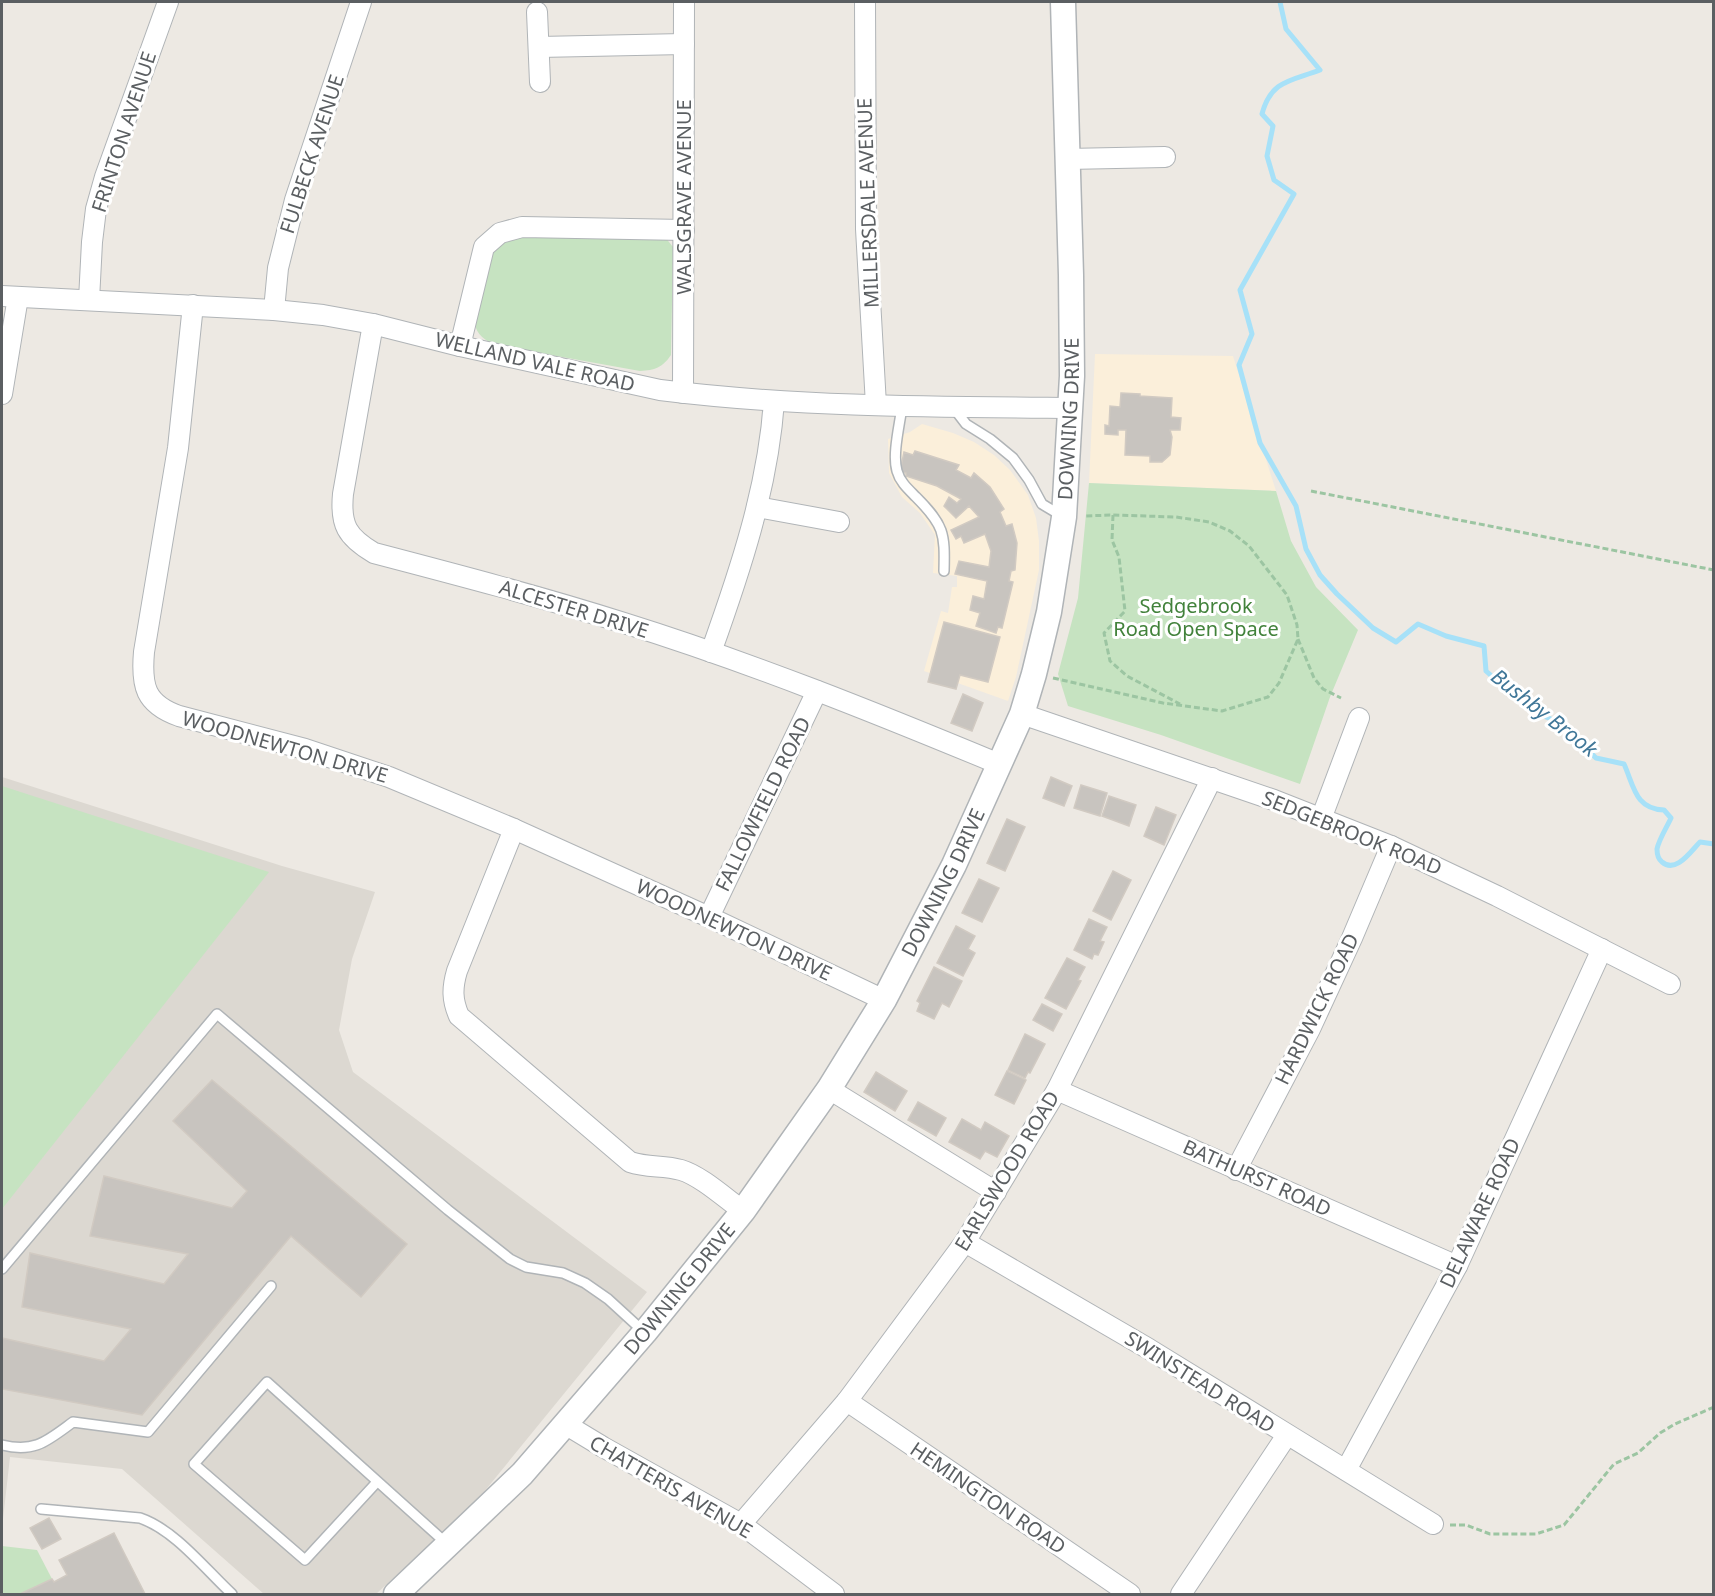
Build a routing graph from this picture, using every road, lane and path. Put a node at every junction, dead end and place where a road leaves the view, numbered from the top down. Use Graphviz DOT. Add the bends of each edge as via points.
graph roads {
  1 [pos="168,2"];
  2 [pos="361,2"];
  3 [pos="684,2"];
  4 [pos="865,2"];
  5 [pos="1063,2"];
  6 [pos="537,12"];
  7 [pos="684,44"];
  8 [pos="538,47"];
  9 [pos="540,82"];
  10 [pos="1165,157"];
  11 [pos="1067,159"];
  12 [pos="684,230"];
  13 [pos="10,296"];
  14 [pos="89,300"];
  15 [pos="193,305"];
  16 [pos="274,310"];
  17 [pos="373,324"];
  18 [pos="460,346"];
  19 [pos="683,393"];
  20 [pos="2,394"];
  21 [pos="774,402"];
  22 [pos="876,405"];
  23 [pos="902,406"];
  24 [pos="953,407"];
  25 [pos="1070,408"];
  26 [pos="1311,491"];
  27 [pos="758,507"];
  28 [pos="1113,514"];
  29 [pos="1064,517"];
  30 [pos="839,522"];
  31 [pos="1713,570"];
  32 [pos="944,571"];
  33 [pos="1298,639"];
  34 [pos="711,652"];
  35 [pos="1034,674"];
  36 [pos="817,691"];
  37 [pos="1341,698"];
  38 [pos="1184,706"];
  39 [pos="1022,714"];
  40 [pos="1359,718"];
  41 [pos="999,764"];
  42 [pos="1212,778"];
  43 [pos="1321,819"];
  44 [pos="514,830"];
  45 [pos="1391,846"];
  46 [pos="709,917"];
  47 [pos="1602,949"];
  48 [pos="1670,984"];
  49 [pos="884,1000"];
  50 [pos="829,1089"];
  51 [pos="1057,1090"];
  52 [pos="1236,1170"];
  53 [pos="996,1192"];
  54 [pos="743,1210"];
  55 [pos="965,1242"];
  56 [pos="1457,1266"];
  57 [pos="2,1269"];
  58 [pos="271,1286"];
  59 [pos="645,1332"];
  60 [pos="847,1401"];
  61 [pos="1713,1407"];
  62 [pos="566,1424"];
  63 [pos="1287,1435"];
  64 [pos="2,1445"];
  65 [pos="1346,1470"];
  66 [pos="377,1482"];
  67 [pos="40,1509"];
  68 [pos="741,1524"];
  69 [pos="1433,1524"];
  70 [pos="448,1545"];
  71 [pos="232,1594"];
  72 [pos="396,1594"];
  73 [pos="834,1594"];
  74 [pos="1130,1594"];
  75 [pos="1181,1594"];
  1 -- 14 [label="street, FRINTON AVENUE" via="96,209"];
  2 -- 16 [label="street, FULBECK AVENUE" via="295,200 278,268"];
  3 -- 7 [label="street, WALSGRAVE AVENUE"];
  4 -- 22 [label="street, MILLERSDALE AVENUE" via="866,229"];
  5 -- 11 [label="street, DOWNING DRIVE"];
  6 -- 8 [label="street"];
  7 -- 8 [label="street"];
  7 -- 12 [label="street, WALSGRAVE AVENUE"];
  8 -- 9 [label="street"];
  10 -- 11 [label="street"];
  11 -- 25 [label="street, DOWNING DRIVE"];
  12 -- 18 [label="street" via="522,227 500,232 484,247"];
  12 -- 19 [label="street, WALSGRAVE AVENUE"];
  13 -- 14 [label="street, WELLAND VALE ROAD"];
  13 -- 20 [label="street"];
  14 -- 15 [label="street, WELLAND VALE ROAD"];
  15 -- 16 [label="street, WELLAND VALE ROAD"];
  15 -- 44 [label="street, WOODNEWTON DRIVE" via="178,448 144,652 145,690 164,711 305,749 389,777"];
  16 -- 17 [label="street, WELLAND VALE ROAD"];
  17 -- 18 [label="street, WELLAND VALE ROAD"];
  17 -- 34 [label="street, ALCESTER DRIVE" via="343,494 342,512 348,533 359,544 374,553 624,623"];
  18 -- 19 [label="street, WELLAND VALE ROAD"];
  19 -- 21 [label="street, WELLAND VALE ROAD"];
  21 -- 22 [label="street, WELLAND VALE ROAD"];
  21 -- 27 [label="street"];
  22 -- 23 [label="street, WELLAND VALE ROAD"];
  23 -- 24 [label="street, WELLAND VALE ROAD"];
  23 -- 32 [label="lane" via="897,473 904,486 939,523 944,535"];
  24 -- 25 [label="street, WELLAND VALE ROAD"];
  24 -- 29 [label="lane" via="966,424 1013,458 1042,504"];
  25 -- 29 [label="street, DOWNING DRIVE"];
  26 -- 31 [label="path"];
  27 -- 30 [label="street"];
  27 -- 34 [label="street" via="740,573"];
  28 -- 29 [label="path"];
  28 -- 33 [label="path" via="1176,517 1209,522 1230,531 1249,546 1287,595"];
  28 -- 38 [label="path" via="1112,540 1119,557 1125,611 1104,633 1110,661 1127,676"];
  29 -- 35 [label="street, DOWNING DRIVE" via="1049,612"];
  33 -- 37 [label="path" via="1314,678 1323,689"];
  33 -- 38 [label="path" via="1279,684 1268,697 1222,711"];
  34 -- 36 [label="street, ALCESTER DRIVE"];
  35 -- 38 [label="path"];
  35 -- 39 [label="street, DOWNING DRIVE"];
  36 -- 41 [label="street, ALCESTER DRIVE"];
  36 -- 46 [label="street, FALLOWFIELD ROAD"];
  39 -- 41 [label="street, DOWNING DRIVE"];
  39 -- 42 [label="street, SEDGEBROOK ROAD"];
  40 -- 43 [label="street"];
  41 -- 49 [label="street, DOWNING DRIVE" via="954,865"];
  42 -- 43 [label="street, SEDGEBROOK ROAD"];
  42 -- 51 [label="street, EARLSWOOD ROAD"];
  43 -- 45 [label="street, SEDGEBROOK ROAD"];
  44 -- 46 [label="street, WOODNEWTON DRIVE"];
  44 -- 54 [label="street" via="457,971 452,988 459,1016 630,1162 683,1170"];
  45 -- 47 [label="street, SEDGEBROOK ROAD"];
  45 -- 52 [label="street, HARDWICK ROAD" via="1310,1029"];
  46 -- 49 [label="street, WOODNEWTON DRIVE"];
  47 -- 48 [label="street, SEDGEBROOK ROAD"];
  47 -- 56 [label="street, DELAWARE ROAD"];
  49 -- 50 [label="street, DOWNING DRIVE"];
  50 -- 53 [label="street"];
  50 -- 54 [label="street, DOWNING DRIVE"];
  51 -- 52 [label="street, BATHURST ROAD"];
  51 -- 53 [label="street, EARLSWOOD ROAD"];
  52 -- 56 [label="street, BATHURST ROAD"];
  53 -- 55 [label="street, EARLSWOOD ROAD"];
  54 -- 59 [label="street, DOWNING DRIVE"];
  55 -- 60 [label="street, EARLSWOOD ROAD"];
  55 -- 63 [label="street, SWINSTEAD ROAD"];
  56 -- 65 [label="street, DELAWARE ROAD"];
  57 -- 59 [label="lane" via="217,1014 491,1245 526,1267 563,1273 585,1283"];
  58 -- 64 [label="lane" via="148,1432 73,1422 30,1448"];
  59 -- 62 [label="street, DOWNING DRIVE"];
  60 -- 68 [label="street, EARLSWOOD ROAD"];
  60 -- 74 [label="street, HEMINGTON ROAD"];
  61 -- 69 [label="path" via="1675,1424 1638,1453 1614,1464 1564,1525 1536,1534 1490,1534 1467,1525"];
  62 -- 68 [label="street, CHATTERIS AVENUE"];
  62 -- 70 [label="street, DOWNING DRIVE" via="522,1474"];
  63 -- 65 [label="street, SWINSTEAD ROAD"];
  63 -- 75 [label="street"];
  65 -- 69 [label="street, SWINSTEAD ROAD"];
  66 -- 66 [label="lane" via="267,1382 195,1464 305,1560"];
  66 -- 70 [label="lane"];
  67 -- 71 [label="lane" via="153,1522"];
  68 -- 73 [label="street, CHATTERIS AVENUE"];
  70 -- 72 [label="street, DOWNING DRIVE"];
}
